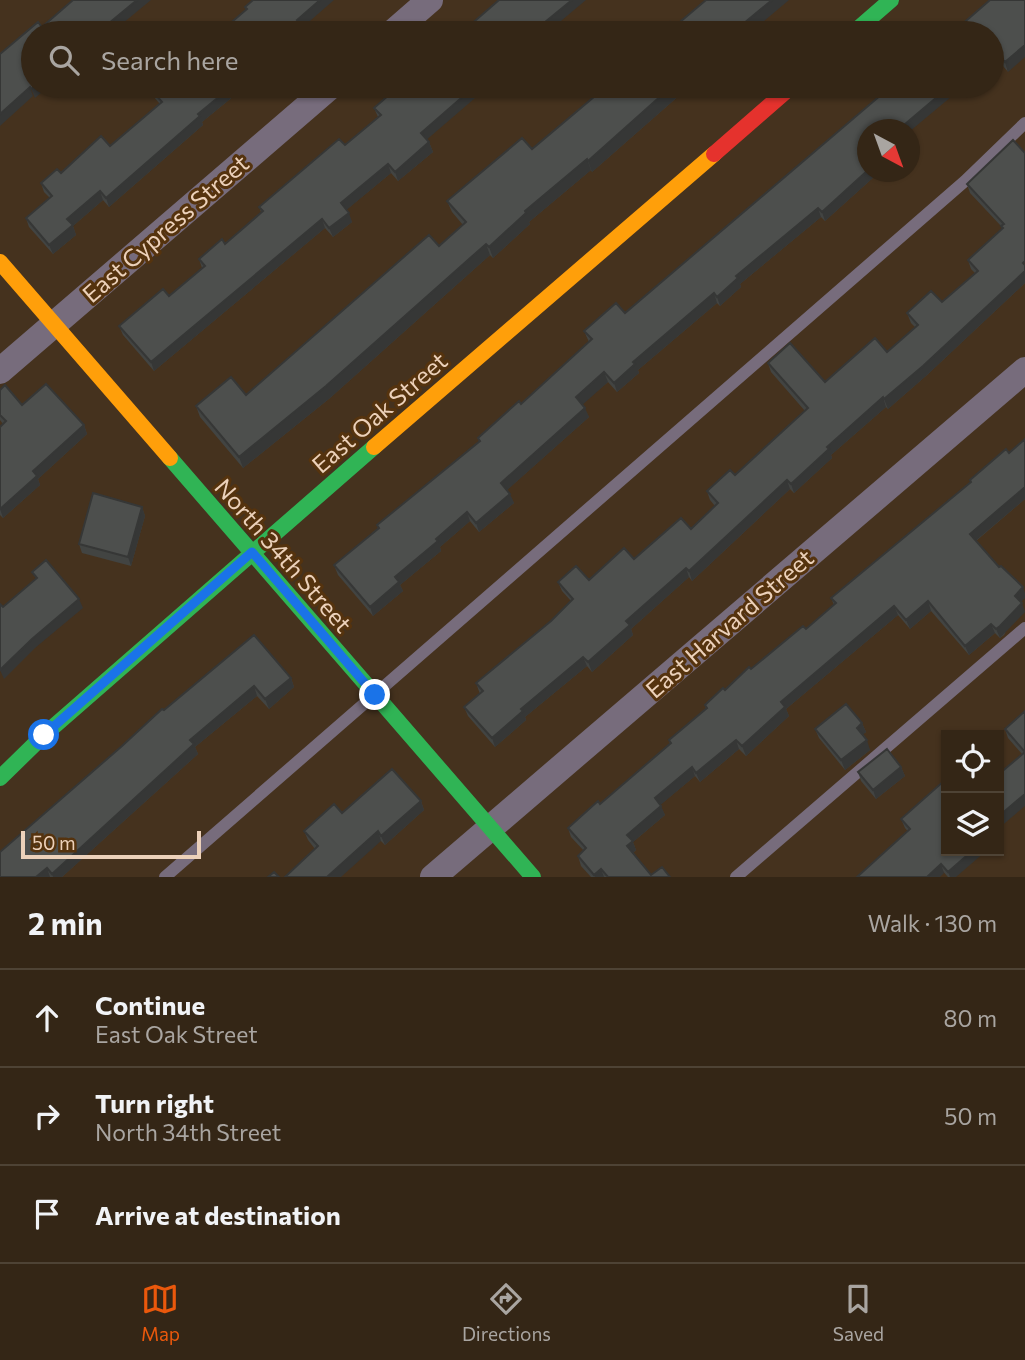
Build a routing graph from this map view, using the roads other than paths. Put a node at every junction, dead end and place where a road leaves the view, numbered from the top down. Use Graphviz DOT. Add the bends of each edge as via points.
graph roads {
  1 [pos="430,0"];
  2 [pos="891,0"];
  3 [pos="406,21"];
  4 [pos="867,21"];
  5 [pos="317,98"];
  6 [pos="778,98"];
  7 [pos="1025,123"];
  8 [pos="0,262"];
  9 [pos="54,324"];
  10 [pos="1025,370"];
  11 [pos="0,371"];
  12 [pos="252,552"];
  13 [pos="1025,628"];
  14 [pos="375,695"];
  15 [pos="0,778"];
  16 [pos="491,828"];
  17 [pos="165,877"];
  18 [pos="433,877"];
  19 [pos="533,877"];
  20 [pos="736,877"];
  1 -- 3 [label="street"];
  2 -- 4 [label="street"];
  5 -- 9 [label="street, East Cypress Street"];
  6 -- 12 [label="street, East Oak Street"];
  7 -- 14 [label="lane" via="965,181"];
  8 -- 9 [label="street, North 34th Street"];
  9 -- 11 [label="street, East Cypress Street"];
  9 -- 12 [label="street, North 34th Street"];
  10 -- 16 [label="street, East Harvard Street"];
  12 -- 14 [label="street, North 34th Street"];
  12 -- 15 [label="street, East Oak Street"];
  13 -- 20 [label="lane"];
  14 -- 16 [label="street, North 34th Street"];
  14 -- 17 [label="lane"];
  16 -- 18 [label="street, East Harvard Street"];
  16 -- 19 [label="street, North 34th Street"];
}
